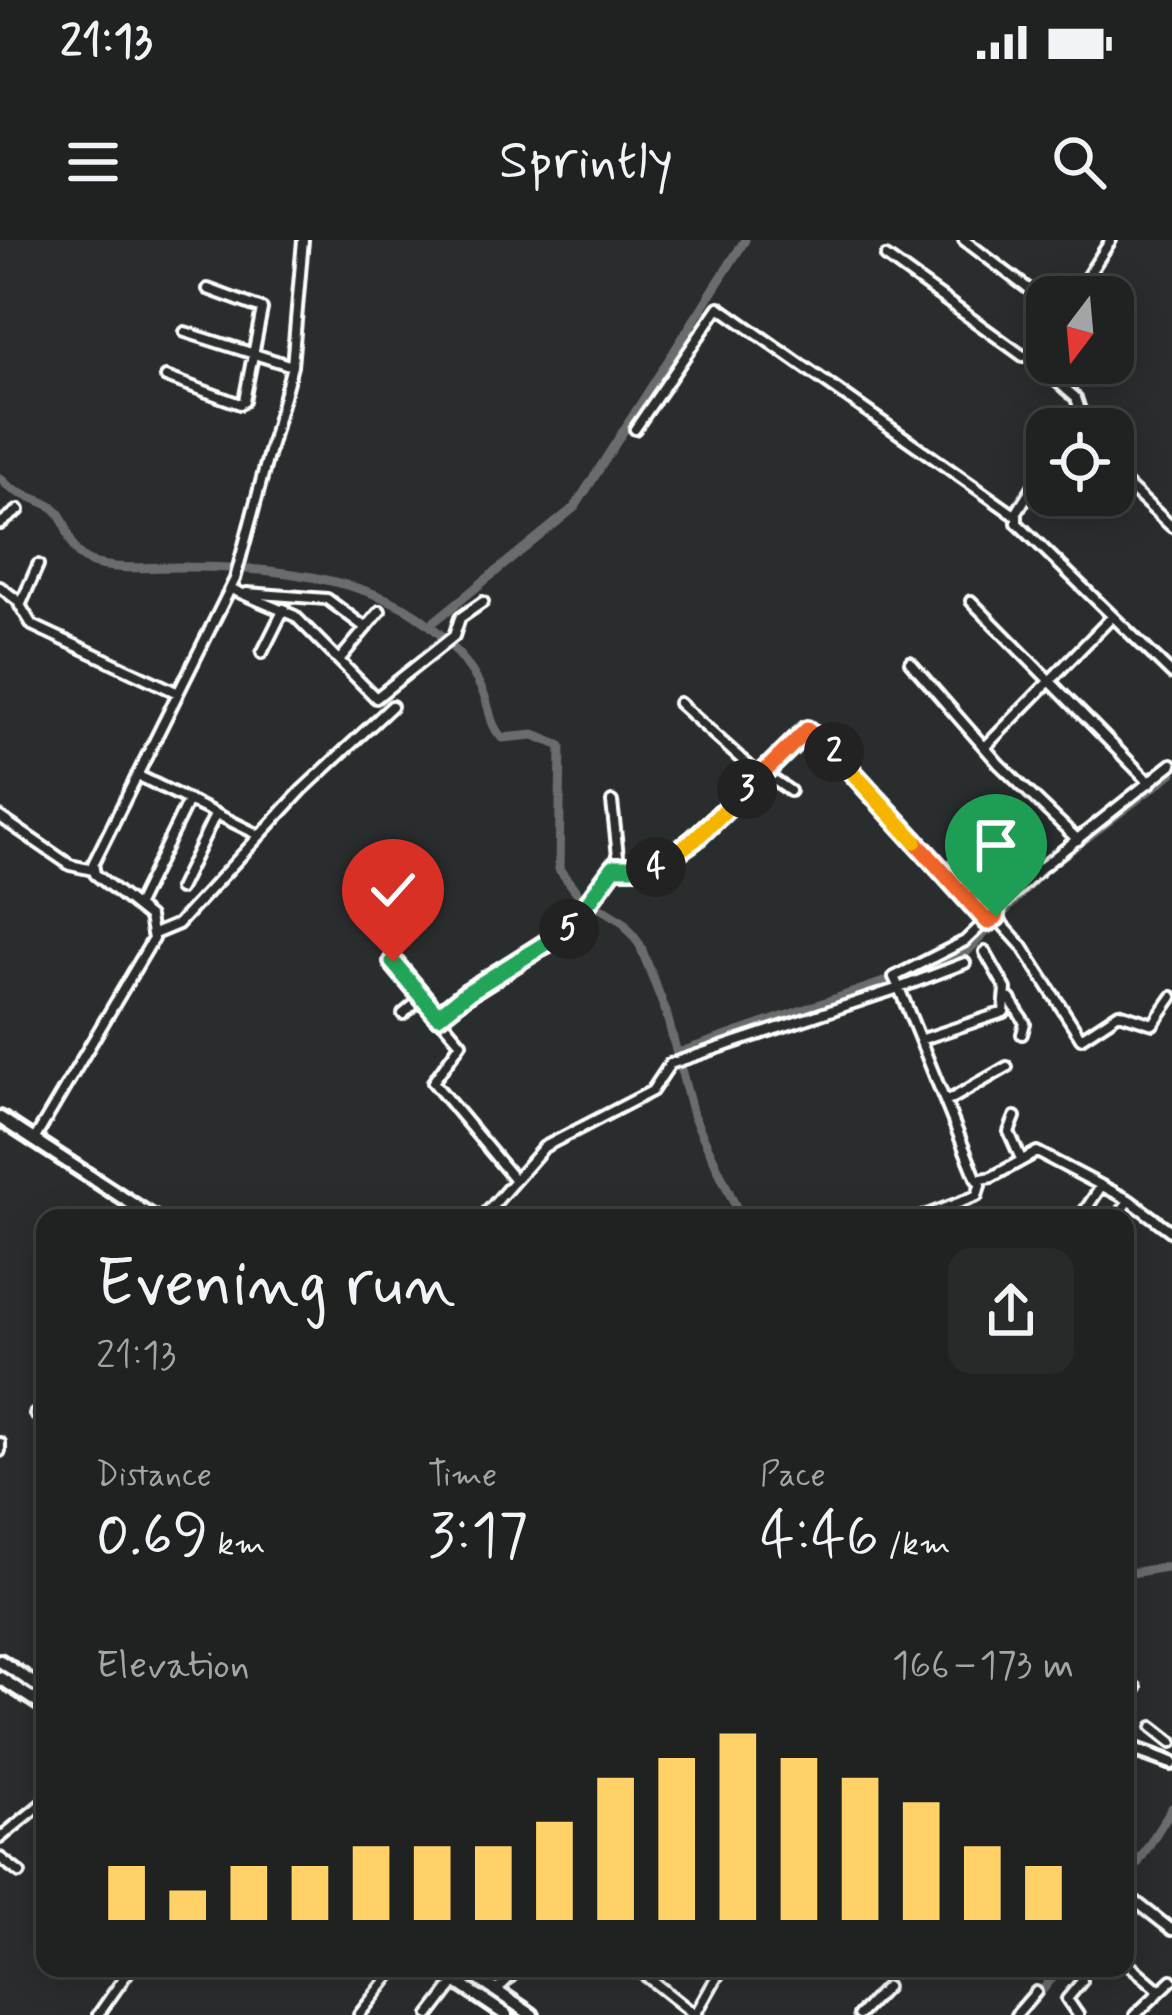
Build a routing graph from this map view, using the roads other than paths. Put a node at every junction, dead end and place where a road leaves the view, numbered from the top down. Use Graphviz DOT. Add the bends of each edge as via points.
graph roads {
  1 [pos="303,240"];
  2 [pos="964,240"];
  3 [pos="1111,240"];
  4 [pos="886,257"];
  5 [pos="1087,276"];
  6 [pos="1026,287"];
  7 [pos="208,289"];
  8 [pos="185,332"];
  9 [pos="255,355"];
  10 [pos="1026,356"];
  11 [pos="292,366"];
  12 [pos="166,377"];
  13 [pos="1058,384"];
  14 [pos="1079,408"];
  15 [pos="635,429"];
  16 [pos="1134,492"];
  17 [pos="1026,499"];
  18 [pos="19,510"];
  19 [pos="1016,516"];
  20 [pos="0,524"];
  21 [pos="1172,527"];
  22 [pos="38,565"];
  23 [pos="233,584"];
  24 [pos="0,587"];
  25 [pos="246,593"];
  26 [pos="971,601"];
  27 [pos="483,602"];
  28 [pos="20,606"];
  29 [pos="284,609"];
  30 [pos="380,611"];
  31 [pos="1112,617"];
  32 [pos="366,628"];
  33 [pos="262,653"];
  34 [pos="340,659"];
  35 [pos="910,662"];
  36 [pos="1172,674"];
  37 [pos="1052,680"];
  38 [pos="178,693"];
  39 [pos="679,704"];
  40 [pos="392,706"];
  41 [pos="985,747"];
  42 [pos="1172,764"];
  43 [pos="762,774"];
  44 [pos="136,775"];
  45 [pos="1150,783"];
  46 [pos="790,791"];
  47 [pos="188,801"];
  48 [pos="612,802"];
  49 [pos="215,814"];
  50 [pos="0,817"];
  51 [pos="260,836"];
  52 [pos="1078,840"];
  53 [pos="620,865"];
  54 [pos="93,870"];
  55 [pos="178,889"];
  56 [pos="137,905"];
  57 [pos="996,919"];
  58 [pos="154,934"];
  59 [pos="985,952"];
  60 [pos="393,962"];
  61 [pos="965,963"];
  62 [pos="897,984"];
  63 [pos="1172,997"];
  64 [pos="422,998"];
  65 [pos="1009,998"];
  66 [pos="404,1014"];
  67 [pos="438,1016"];
  68 [pos="1022,1034"];
  69 [pos="920,1040"];
  70 [pos="1007,1066"];
  71 [pos="946,1102"];
  72 [pos="0,1118"];
  73 [pos="1015,1118"];
  74 [pos="34,1140"];
  75 [pos="1021,1160"];
  76 [pos="515,1180"];
  77 [pos="981,1182"];
  78 [pos="1100,1188"];
  79 [pos="1129,1200"];
  80 [pos="490,1208"];
  81 [pos="140,1209"];
  82 [pos="943,1209"];
  83 [pos="1086,1209"];
  84 [pos="1124,1209"];
  85 [pos="1172,1232"];
  86 [pos="0,1661"];
  87 [pos="0,1678"];
  88 [pos="36,1685"];
  89 [pos="36,1701"];
  90 [pos="1153,1727"];
  91 [pos="1172,1744"];
  92 [pos="1134,1748"];
  93 [pos="1167,1761"];
  94 [pos="36,1808"];
  95 [pos="0,1838"];
  96 [pos="0,1858"];
  97 [pos="20,1874"];
  98 [pos="1135,1901"];
  99 [pos="1172,1930"];
  100 [pos="1134,1969"];
  101 [pos="125,1977"];
  102 [pos="389,1977"];
  103 [pos="450,1977"];
  104 [pos="475,1977"];
  105 [pos="510,1977"];
  106 [pos="647,1977"];
  107 [pos="716,1977"];
  108 [pos="1081,1977"];
  109 [pos="1172,1980"];
  110 [pos="456,1981"];
  111 [pos="886,1987"];
  112 [pos="1159,1990"];
  113 [pos="496,1991"];
  114 [pos="1036,1992"];
  115 [pos="98,2015"];
  116 [pos="359,2015"];
  117 [pos="430,2015"];
  118 [pos="506,2015"];
  119 [pos="532,2015"];
  120 [pos="695,2015"];
  121 [pos="860,2015"];
  122 [pos="1016,2015"];
  123 [pos="1078,2015"];
  124 [pos="1135,2015"];
  1 -- 11 [label="street"];
  2 -- 6 [label="street"];
  3 -- 5 [label="street"];
  4 -- 10 [label="street"];
  7 -- 9 [label="street" via="262,309"];
  8 -- 9 [label="street"];
  9 -- 11 [label="street"];
  9 -- 12 [label="street" via="240,404"];
  11 -- 23 [label="street"];
  13 -- 14 [label="street"];
  15 -- 19 [label="street" via="719,307"];
  16 -- 21 [label="street"];
  17 -- 19 [label="street"];
  18 -- 20 [label="street"];
  19 -- 31 [label="street"];
  22 -- 28 [label="street"];
  23 -- 25 [label="street"];
  23 -- 38 [label="street"];
  24 -- 28 [label="street"];
  25 -- 29 [label="street"];
  25 -- 32 [label="street" via="327,599"];
  26 -- 37 [label="street"];
  27 -- 34 [label="street" via="376,698"];
  28 -- 38 [label="street" via="32,625"];
  29 -- 33 [label="street"];
  29 -- 34 [label="street"];
  30 -- 32 [label="street"];
  31 -- 36 [label="street"];
  31 -- 37 [label="street"];
  32 -- 34 [label="street"];
  35 -- 41 [label="street"];
  37 -- 41 [label="street"];
  37 -- 45 [label="street"];
  38 -- 44 [label="street"];
  39 -- 43 [label="street"];
  40 -- 51 [label="street"];
  41 -- 52 [label="street"];
  42 -- 45 [label="street"];
  43 -- 46 [label="street"];
  43 -- 53 [label="street" via="664,862 652,869"];
  43 -- 57 [label="street" via="814,730"];
  44 -- 47 [label="street"];
  44 -- 54 [label="street"];
  45 -- 52 [label="street"];
  47 -- 49 [label="street"];
  47 -- 56 [label="street"];
  48 -- 53 [label="street"];
  49 -- 51 [label="street"];
  49 -- 55 [label="street"];
  50 -- 54 [label="street" via="70,865"];
  51 -- 58 [label="street" via="178,924"];
  52 -- 57 [label="street"];
  53 -- 67 [label="street" via="585,915"];
  54 -- 56 [label="street"];
  56 -- 58 [label="street"];
  57 -- 62 [label="street"];
  57 -- 63 [label="street" via="1081,1038 1119,1013 1153,1024"];
  58 -- 74 [label="street"];
  59 -- 65 [label="street"];
  60 -- 64 [label="street"];
  61 -- 62 [label="street"];
  62 -- 69 [label="street"];
  62 -- 76 [label="street" via="670,1064 652,1091 558,1136"];
  64 -- 66 [label="street"];
  64 -- 67 [label="street"];
  65 -- 68 [label="street" via="1025,1023"];
  65 -- 69 [label="street" via="1004,1012"];
  67 -- 76 [label="street" via="461,1043 433,1082"];
  69 -- 71 [label="street"];
  70 -- 71 [label="street"];
  71 -- 77 [label="street"];
  72 -- 74 [label="main road"];
  73 -- 75 [label="street" via="1009,1132"];
  74 -- 81 [label="main road"];
  75 -- 77 [label="street"];
  75 -- 78 [label="street" via="1037,1152"];
  76 -- 80 [label="street"];
  77 -- 82 [label="street" via="977,1196"];
  78 -- 79 [label="street"];
  78 -- 83 [label="street"];
  79 -- 84 [label="street"];
  79 -- 85 [label="street"];
  86 -- 88 [label="main road"];
  87 -- 89 [label="main road"];
  90 -- 91 [label="street"];
  91 -- 93 [label="street"];
  92 -- 93 [label="main road"];
  94 -- 95 [label="street"];
  96 -- 97 [label="street"];
  98 -- 99 [label="street"];
  100 -- 112 [label="street"];
  101 -- 115 [label="street"];
  102 -- 116 [label="street"];
  103 -- 110 [label="main road"];
  104 -- 113 [label="main road"];
  105 -- 113 [label="street"];
  106 -- 120 [label="street"];
  107 -- 120 [label="street"];
  108 -- 123 [label="street" via="1067,1999"];
  109 -- 112 [label="street"];
  110 -- 117 [label="street"];
  110 -- 118 [label="main road"];
  111 -- 121 [label="street"];
  112 -- 124 [label="street"];
  113 -- 119 [label="main road"];
  114 -- 122 [label="street"];
}
